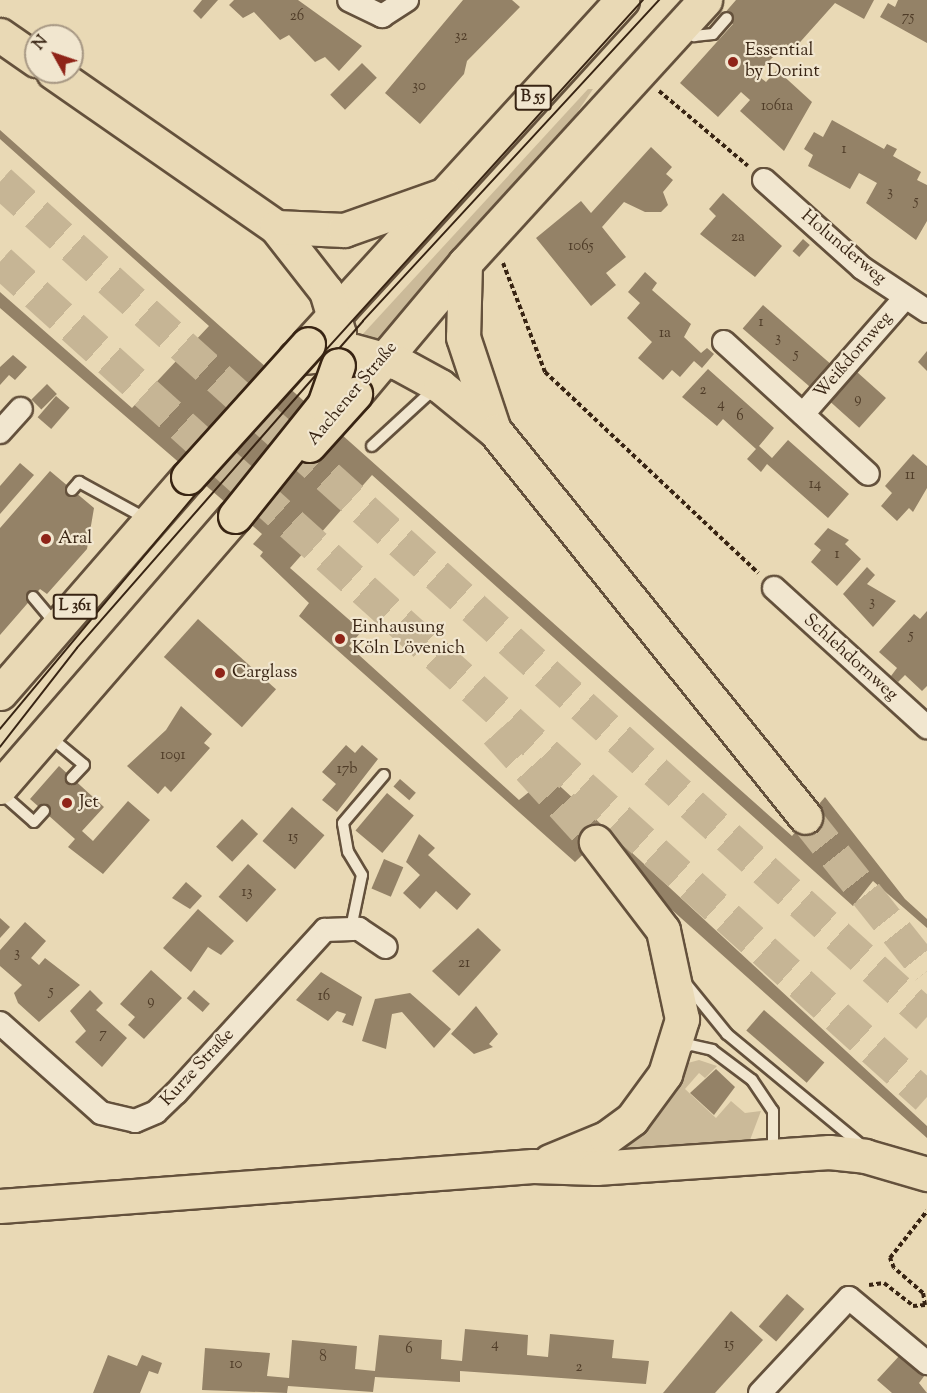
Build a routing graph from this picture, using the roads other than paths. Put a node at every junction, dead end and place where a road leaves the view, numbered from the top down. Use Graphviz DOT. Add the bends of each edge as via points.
graph roads {
  1 [pos="349,0"];
  2 [pos="407,0"];
  3 [pos="622,0"];
  4 [pos="716,9"];
  5 [pos="0,35"];
  6 [pos="24,52"];
  7 [pos="70,84"];
  8 [pos="764,180"];
  9 [pos="443,195"];
  10 [pos="276,227"];
  11 [pos="465,263"];
  12 [pos="905,298"];
  13 [pos="927,310"];
  14 [pos="335,313"];
  15 [pos="724,342"];
  16 [pos="320,354"];
  17 [pos="383,358"];
  18 [pos="440,386"];
  19 [pos="21,408"];
  20 [pos="803,414"];
  21 [pos="495,431"];
  22 [pos="0,432"];
  23 [pos="228,433"];
  24 [pos="372,446"];
  25 [pos="868,474"];
  26 [pos="72,490"];
  27 [pos="235,516"];
  28 [pos="149,522"];
  29 [pos="774,588"];
  30 [pos="33,597"];
  31 [pos="58,626"];
  32 [pos="0,693"];
  33 [pos="927,727"];
  34 [pos="46,733"];
  35 [pos="384,775"];
  36 [pos="72,778"];
  37 [pos="0,787"];
  38 [pos="0,792"];
  39 [pos="44,811"];
  40 [pos="806,817"];
  41 [pos="596,842"];
  42 [pos="351,928"];
  43 [pos="386,946"];
  44 [pos="672,960"];
  45 [pos="0,1023"];
  46 [pos="674,1054"];
  47 [pos="773,1157"];
  48 [pos="881,1160"];
  49 [pos="533,1166"];
  50 [pos="927,1174"];
  51 [pos="0,1206"];
  52 [pos="927,1363"];
  53 [pos="760,1393"];
  1 -- 2 [label="street" via="382,16"];
  3 -- 9 [label="main road, B 55"];
  4 -- 11 [label="main road, Aachener Straße" via="680,28"];
  5 -- 6 [label="main road"];
  7 -- 10 [label="main road"];
  8 -- 12 [label="street, Holunderweg"];
  9 -- 10 [label="main road" via="345,230"];
  9 -- 14 [label="main road, B 55"];
  10 -- 14 [label="main road" via="326,291"];
  11 -- 17 [label="main road, Aachener Straße"];
  11 -- 21 [label="main road" via="463,337"];
  12 -- 13 [label="street, Holunderweg"];
  12 -- 20 [label="street, Weißdornweg"];
  14 -- 16 [label="main road, B 55"];
  15 -- 20 [label="street, Weißdornweg"];
  16 -- 17 [label="main road"];
  16 -- 23 [label="main road, B 55, bridge"];
  16 -- 27 [label="main road, bridge" via="324,405"];
  17 -- 18 [label="main road"];
  17 -- 27 [label="main road, Aachener Straße, bridge" via="270,489"];
  18 -- 21 [label="main road"];
  18 -- 24 [label="lane" via="416,401"];
  19 -- 22 [label="street"];
  20 -- 25 [label="street, Weißdornweg"];
  21 -- 40 [label="main road"];
  23 -- 28 [label="main road, L 361, bridge"];
  26 -- 28 [label="lane" via="79,482"];
  27 -- 34 [label="main road, Aachener Straße"];
  28 -- 31 [label="main road, L 361"];
  29 -- 33 [label="street, Schlehdornweg"];
  30 -- 31 [label="lane"];
  31 -- 32 [label="main road, L 361"];
  34 -- 36 [label="lane" via="84,765"];
  34 -- 37 [label="main road, Aachener Straße"];
  35 -- 42 [label="lane" via="343,823 348,852 362,875"];
  38 -- 39 [label="lane" via="34,822"];
  41 -- 44 [label="main road" via="663,930"];
  42 -- 43 [label="street"];
  42 -- 45 [label="street, Kurze Straße" via="339,926 315,940 176,1093 156,1112 135,1121 101,1113"];
  44 -- 46 [label="main road" via="682,1018"];
  44 -- 48 [label="lane" via="694,998 727,1034"];
  46 -- 47 [label="lane" via="691,1045 712,1050 752,1080 773,1111"];
  46 -- 49 [label="main road" via="652,1097 632,1119 606,1138"];
  47 -- 48 [label="main road" via="829,1152"];
  47 -- 49 [label="main road" via="596,1168"];
  48 -- 50 [label="main road"];
  49 -- 51 [label="main road"];
  52 -- 53 [label="street" via="849,1299"];
}
